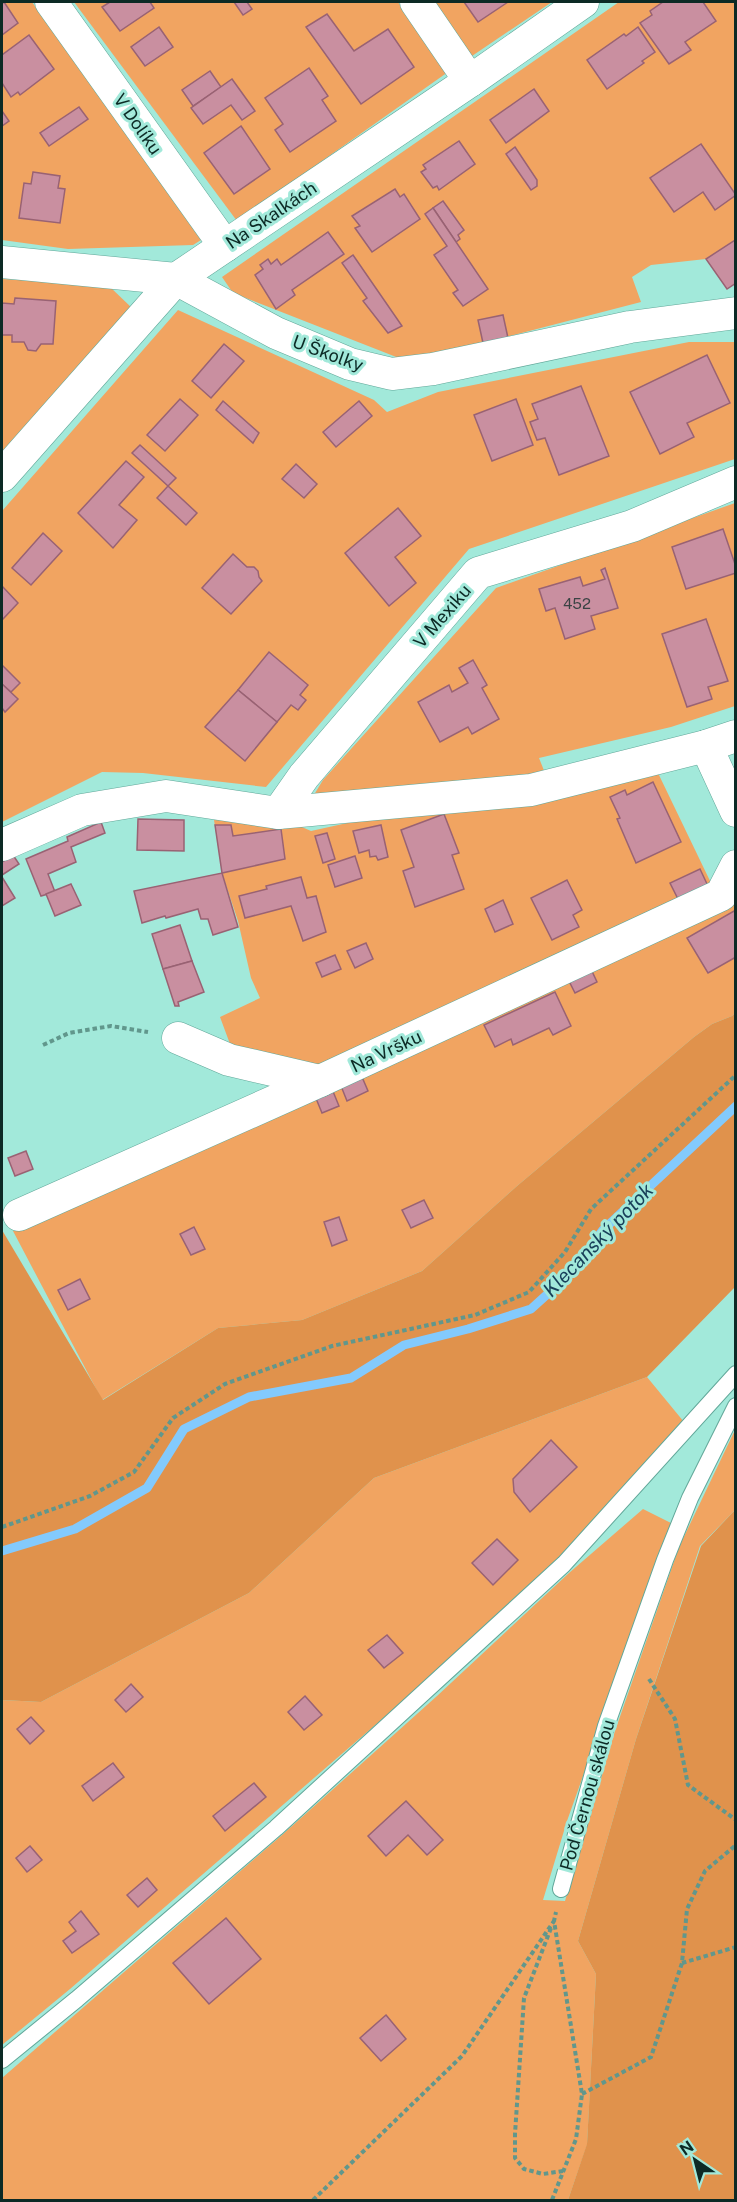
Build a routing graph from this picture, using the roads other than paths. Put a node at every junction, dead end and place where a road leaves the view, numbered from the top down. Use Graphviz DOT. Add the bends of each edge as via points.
graph roads {
  1 [pos="51,2"];
  2 [pos="416,2"];
  3 [pos="583,2"];
  4 [pos="470,81"];
  5 [pos="225,246"];
  6 [pos="2,261"];
  7 [pos="176,279"];
  8 [pos="735,313"];
  9 [pos="2,476"];
  10 [pos="735,482"];
  11 [pos="735,736"];
  12 [pos="706,746"];
  13 [pos="735,811"];
  14 [pos="278,813"];
  15 [pos="2,845"];
  16 [pos="735,866"];
  17 [pos="178,1038"];
  18 [pos="320,1082"];
  19 [pos="19,1215"];
  20 [pos="735,1374"];
  21 [pos="735,1406"];
  22 [pos="561,1889"];
  23 [pos="2,2060"];
  1 -- 5 [label="street, V Dolíku"];
  2 -- 4 [label="street"];
  3 -- 4 [label="street, Na Skalkách"];
  4 -- 5 [label="street, Na Skalkách"];
  5 -- 7 [label="street, Na Skalkách"];
  6 -- 7 [label="street, U Školky"];
  7 -- 8 [label="street, U Školky" via="276,333 350,364 392,374 433,369 630,327"];
  7 -- 9 [label="street, Na Skalkách"];
  10 -- 14 [label="street, V Mexiku" via="632,526 478,573 304,776"];
  11 -- 12 [label="street"];
  12 -- 13 [label="street"];
  12 -- 14 [label="street" via="531,790"];
  14 -- 15 [label="street" via="166,796 82,810"];
  16 -- 18 [label="street, Na Vršku" via="721,895"];
  17 -- 18 [label="street" via="229,1060"];
  18 -- 19 [label="street, Na Vršku"];
  20 -- 23 [label="lane" via="564,1564 276,1828"];
  21 -- 22 [label="lane, Pod Černou skálou" via="665,1560 606,1726"];
}
